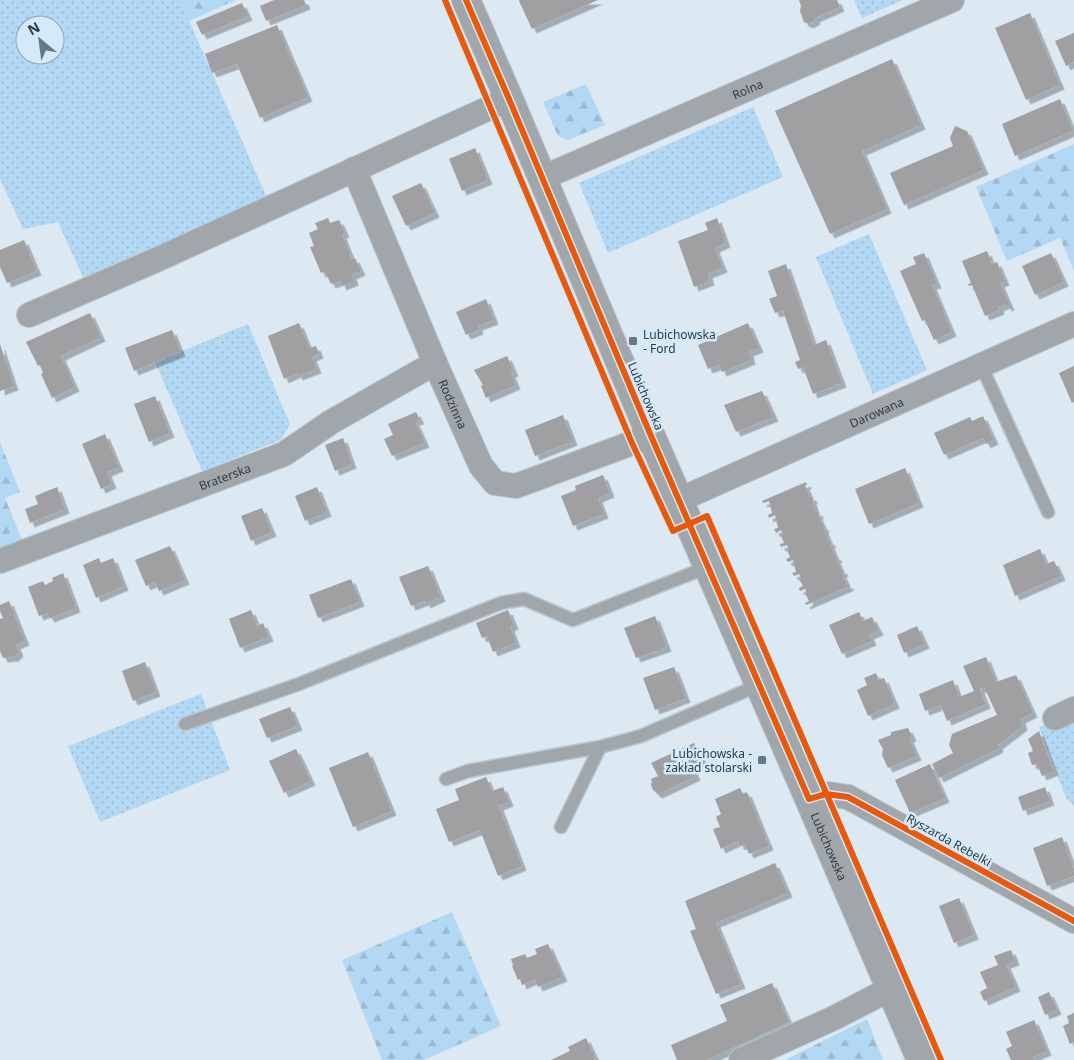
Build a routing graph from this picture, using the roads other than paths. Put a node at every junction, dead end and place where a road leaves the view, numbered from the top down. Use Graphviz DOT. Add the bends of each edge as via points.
graph roads {
  1 [pos="466,0"];
  2 [pos="952,0"];
  3 [pos="509,99"];
  4 [pos="354,169"];
  5 [pos="542,178"];
  6 [pos="29,315"];
  7 [pos="1074,324"];
  8 [pos="435,363"];
  9 [pos="981,365"];
  10 [pos="650,436"];
  11 [pos="679,500"];
  12 [pos="1048,512"];
  13 [pos="0,561"];
  14 [pos="708,567"];
  15 [pos="759,685"];
  16 [pos="185,724"];
  17 [pos="600,747"];
  18 [pos="446,779"];
  19 [pos="809,799"];
  20 [pos="561,827"];
  21 [pos="1074,921"];
  22 [pos="890,989"];
  23 [pos="741,1060"];
  24 [pos="921,1060"];
  1 -- 3 [label="street, Lubichowska"];
  2 -- 5 [label="street, Rolna"];
  3 -- 4 [label="street"];
  3 -- 5 [label="street, Lubichowska"];
  4 -- 6 [label="street"];
  4 -- 8 [label="street, Rodzinna"];
  5 -- 10 [label="street, Lubichowska"];
  7 -- 9 [label="street, Darowana"];
  8 -- 10 [label="street, Rodzinna" via="482,466 495,483 516,486"];
  8 -- 13 [label="street, Braterska" via="331,422 284,454"];
  9 -- 11 [label="street, Darowana"];
  9 -- 12 [label="lane"];
  10 -- 11 [label="street, Lubichowska"];
  11 -- 14 [label="street, Lubichowska"];
  14 -- 15 [label="street, Lubichowska"];
  14 -- 16 [label="lane" via="573,620 524,599 501,603 298,684"];
  15 -- 17 [label="lane" via="641,736"];
  15 -- 19 [label="street, Lubichowska"];
  17 -- 18 [label="lane" via="468,771"];
  17 -- 20 [label="lane"];
  19 -- 21 [label="street, Ryszarda Rebelki" via="826,794 848,797"];
  19 -- 22 [label="street, Lubichowska"];
  22 -- 23 [label="street"];
  22 -- 24 [label="street, Lubichowska"];
}
